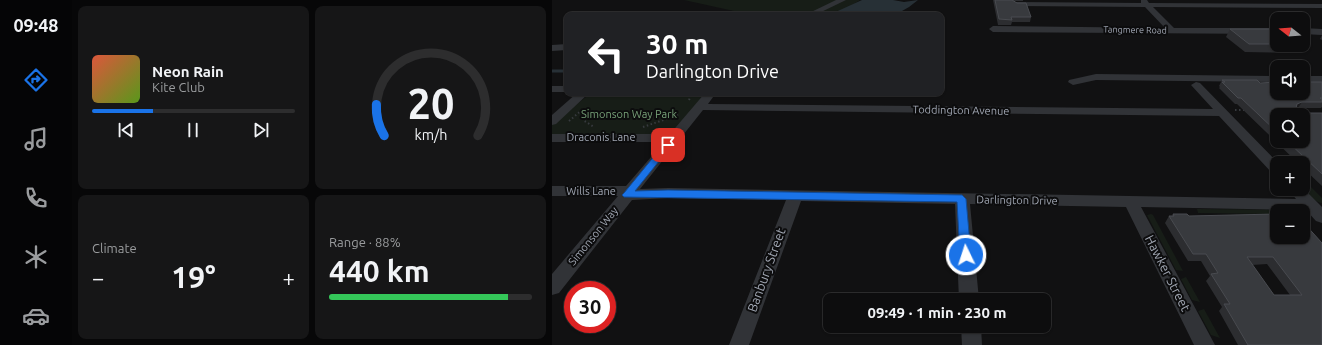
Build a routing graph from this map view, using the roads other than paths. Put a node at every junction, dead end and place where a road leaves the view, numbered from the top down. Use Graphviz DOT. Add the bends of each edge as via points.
graph roads {
  1 [pos="842,0"];
  2 [pos="1144,2"];
  3 [pos="1016,4"];
  4 [pos="1322,6"];
  5 [pos="816,12"];
  6 [pos="993,29"];
  7 [pos="1172,30"];
  8 [pos="1270,31"];
  9 [pos="1310,31"];
  10 [pos="1322,32"];
  11 [pos="564,47"];
  12 [pos="552,48"];
  13 [pos="1270,79"];
  14 [pos="1310,79"];
  15 [pos="1322,79"];
  16 [pos="1073,82"];
  17 [pos="1196,85"];
  18 [pos="552,89"];
  19 [pos="564,89"];
  20 [pos="581,96"];
  21 [pos="708,96"];
  22 [pos="694,108"];
  23 [pos="1222,113"];
  24 [pos="552,121"];
  25 [pos="552,138"];
  26 [pos="674,138"];
  27 [pos="1270,163"];
  28 [pos="552,191"];
  29 [pos="629,193"];
  30 [pos="795,196"];
  31 [pos="1302,196"];
  32 [pos="962,199"];
  33 [pos="1131,202"];
  34 [pos="1270,204"];
  35 [pos="1309,204"];
  36 [pos="1310,205"];
  37 [pos="1322,217"];
  38 [pos="552,287"];
  39 [pos="969,293"];
  40 [pos="971,333"];
  41 [pos="739,345"];
  42 [pos="972,345"];
  43 [pos="1205,345"];
  1 -- 5 [label="street"];
  2 -- 3 [label="street"];
  2 -- 4 [label="street"];
  2 -- 7 [label="street"];
  6 -- 7 [label="street, Tangmere Road"];
  7 -- 8 [label="street, Tangmere Road"];
  9 -- 10 [label="street"];
  11 -- 12 [label="street"];
  13 -- 16 [label="street" via="1096,77"];
  14 -- 15 [label="street"];
  17 -- 23 [label="street"];
  18 -- 19 [label="street"];
  20 -- 24 [label="street"];
  21 -- 22 [label="street, Simonson Way"];
  22 -- 23 [label="street, Toddington Avenue"];
  22 -- 26 [label="street, Simonson Way"];
  23 -- 27 [label="street"];
  25 -- 26 [label="street, Draconis Lane"];
  26 -- 29 [label="street, Simonson Way"];
  28 -- 29 [label="street, Wills Lane"];
  29 -- 30 [label="street, Darlington Drive"];
  29 -- 38 [label="street, Simonson Way"];
  30 -- 32 [label="street, Darlington Drive"];
  30 -- 41 [label="street, Banbury Street"];
  31 -- 35 [label="street"];
  32 -- 33 [label="street, Darlington Drive"];
  32 -- 39 [label="street"];
  33 -- 34 [label="street, Darlington Drive"];
  33 -- 43 [label="street, Hawker Street"];
  36 -- 37 [label="street"];
  40 -- 42 [label="street"];
}
